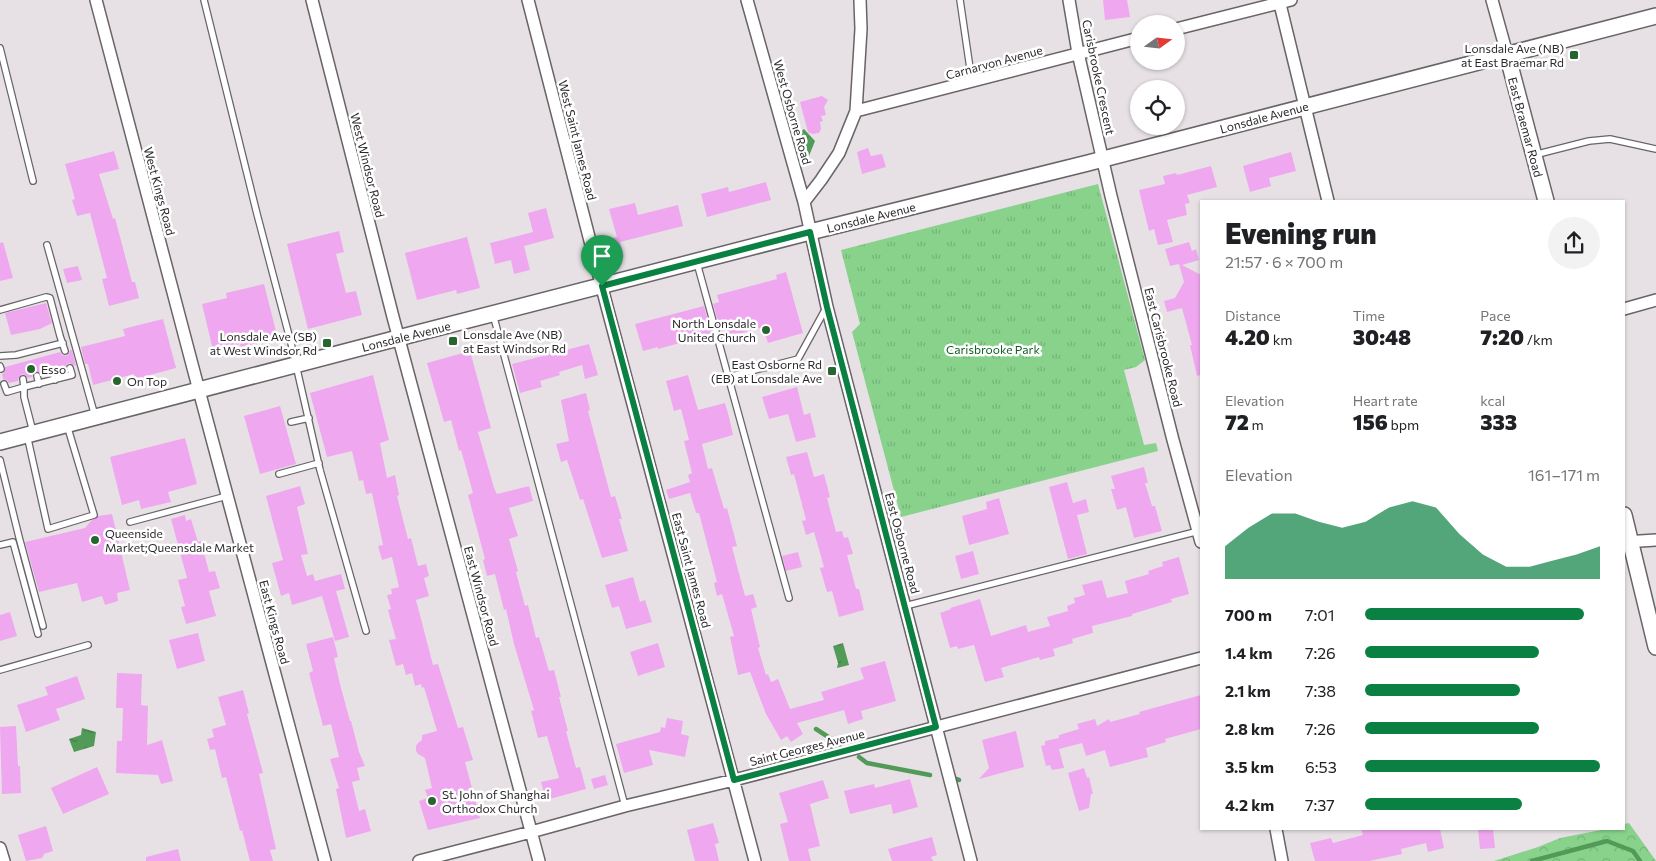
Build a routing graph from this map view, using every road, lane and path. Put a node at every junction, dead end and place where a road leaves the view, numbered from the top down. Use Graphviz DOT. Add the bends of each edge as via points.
graph roads {
  1 [pos="96,0"];
  2 [pos="204,0"];
  3 [pos="312,0"];
  4 [pos="528,0"];
  5 [pos="747,0"];
  6 [pos="860,0"];
  7 [pos="960,0"];
  8 [pos="1069,0"];
  9 [pos="1492,0"];
  10 [pos="1283,1"];
  11 [pos="1656,16"];
  12 [pos="1185,27"];
  13 [pos="1130,40"];
  14 [pos="0,48"];
  15 [pos="1078,53"];
  16 [pos="1507,54"];
  17 [pos="972,82"];
  18 [pos="1304,106"];
  19 [pos="856,111"];
  20 [pos="1656,149"];
  21 [pos="1534,155"];
  22 [pos="1103,159"];
  23 [pos="32,180"];
  24 [pos="1328,200"];
  25 [pos="1546,200"];
  26 [pos="804,202"];
  27 [pos="810,232"];
  28 [pos="47,245"];
  29 [pos="697,261"];
  30 [pos="602,286"];
  31 [pos="1656,300"];
  32 [pos="827,307"];
  33 [pos="1625,309"];
  34 [pos="0,310"];
  35 [pos="493,314"];
  36 [pos="398,338"];
  37 [pos="63,343"];
  38 [pos="46,348"];
  39 [pos="65,351"];
  40 [pos="30,352"];
  41 [pos="16,355"];
  42 [pos="0,356"];
  43 [pos="48,356"];
  44 [pos="33,360"];
  45 [pos="18,364"];
  46 [pos="296,364"];
  47 [pos="70,368"];
  48 [pos="53,372"];
  49 [pos="37,376"];
  50 [pos="728,377"];
  51 [pos="23,380"];
  52 [pos="55,380"];
  53 [pos="4,384"];
  54 [pos="39,384"];
  55 [pos="24,387"];
  56 [pos="198,390"];
  57 [pos="95,416"];
  58 [pos="309,418"];
  59 [pos="291,422"];
  60 [pos="67,425"];
  61 [pos="30,435"];
  62 [pos="0,442"];
  63 [pos="0,460"];
  64 [pos="319,463"];
  65 [pos="279,474"];
  66 [pos="227,496"];
  67 [pos="130,522"];
  68 [pos="1625,524"];
  69 [pos="1200,536"];
  70 [pos="1656,540"];
  71 [pos="1627,542"];
  72 [pos="0,545"];
  73 [pos="789,598"];
  74 [pos="905,606"];
  75 [pos="44,626"];
  76 [pos="366,632"];
  77 [pos="38,634"];
  78 [pos="88,646"];
  79 [pos="1656,647"];
  80 [pos="1200,658"];
  81 [pos="0,670"];
  82 [pos="936,727"];
  83 [pos="734,780"];
  84 [pos="625,806"];
  85 [pos="1276,830"];
  86 [pos="531,832"];
  87 [pos="0,848"];
  88 [pos="4,861"];
  89 [pos="325,861"];
  90 [pos="419,861"];
  91 [pos="539,861"];
  92 [pos="755,861"];
  93 [pos="971,861"];
  94 [pos="1282,861"];
  1 -- 56 [label="street, West Kings Road"];
  2 -- 46 [label="lane"];
  3 -- 36 [label="street, West Windsor Road"];
  4 -- 30 [label="street, West Saint James Road"];
  5 -- 26 [label="street, West Osborne Road"];
  6 -- 19 [label="street" via="862,29"];
  7 -- 17 [label="lane"];
  8 -- 15 [label="street, Carisbrooke Crescent"];
  9 -- 16 [label="street"];
  10 -- 12 [label="street"];
  10 -- 18 [label="street"];
  11 -- 16 [label="street, Lonsdale Avenue"];
  13 -- 15 [label="street, Carnarvon Avenue"];
  14 -- 23 [label="lane"];
  15 -- 17 [label="street, Carnarvon Avenue"];
  15 -- 22 [label="street, Carisbrooke Crescent"];
  16 -- 18 [label="street, Lonsdale Avenue"];
  16 -- 21 [label="street, East Braemar Road"];
  17 -- 19 [label="street, Carnarvon Avenue"];
  18 -- 22 [label="street, Lonsdale Avenue"];
  18 -- 24 [label="street"];
  19 -- 26 [label="street" via="839,153"];
  20 -- 21 [label="lane" via="1610,139 1589,140"];
  21 -- 25 [label="street, East Braemar Road"];
  22 -- 27 [label="street, Lonsdale Avenue"];
  22 -- 69 [label="street, East Carisbrooke Road"];
  26 -- 27 [label="street, West Osborne Road"];
  27 -- 29 [label="street, Lonsdale Avenue"];
  27 -- 32 [label="street, East Osborne Road"];
  28 -- 57 [label="lane"];
  29 -- 30 [label="street, Lonsdale Avenue"];
  29 -- 50 [label="lane"];
  30 -- 35 [label="street, Lonsdale Avenue"];
  30 -- 83 [label="street, East Saint James Road"];
  31 -- 33 [label="street"];
  32 -- 50 [label="lane" via="798,359"];
  32 -- 74 [label="street, East Osborne Road"];
  34 -- 37 [label="lane" via="50,298"];
  35 -- 36 [label="street, Lonsdale Avenue"];
  35 -- 84 [label="lane"];
  36 -- 46 [label="street, Lonsdale Avenue"];
  36 -- 86 [label="street, East Windsor Road"];
  37 -- 38 [label="lane"];
  37 -- 39 [label="lane"];
  38 -- 40 [label="lane"];
  38 -- 43 [label="lane"];
  40 -- 41 [label="lane"];
  40 -- 44 [label="lane"];
  41 -- 42 [label="lane"];
  41 -- 45 [label="lane"];
  46 -- 56 [label="street, Lonsdale Avenue"];
  46 -- 58 [label="lane"];
  47 -- 52 [label="lane" via="72,375"];
  48 -- 52 [label="lane"];
  49 -- 54 [label="lane"];
  50 -- 73 [label="lane"];
  51 -- 55 [label="lane"];
  52 -- 54 [label="lane"];
  53 -- 55 [label="lane" via="7,392"];
  54 -- 55 [label="lane"];
  55 -- 61 [label="lane"];
  56 -- 57 [label="street, Lonsdale Avenue"];
  56 -- 66 [label="street, East Kings Road"];
  57 -- 60 [label="street, Lonsdale Avenue"];
  58 -- 59 [label="lane"];
  58 -- 64 [label="lane"];
  60 -- 61 [label="street, Lonsdale Avenue"];
  60 -- 61 [label="lane" via="94,515 48,529"];
  61 -- 62 [label="street, Lonsdale Avenue"];
  63 -- 75 [label="lane"];
  64 -- 65 [label="lane"];
  64 -- 76 [label="lane"];
  66 -- 67 [label="lane"];
  66 -- 89 [label="street, East Kings Road"];
  68 -- 71 [label="street"];
  69 -- 74 [label="lane"];
  70 -- 71 [label="street"];
  71 -- 79 [label="street"];
  72 -- 77 [label="lane" via="13,542"];
  74 -- 82 [label="street, East Osborne Road"];
  78 -- 81 [label="lane"];
  80 -- 82 [label="street, Saint Georges Avenue"];
  82 -- 83 [label="street, Saint Georges Avenue"];
  82 -- 93 [label="street, East Osborne Road"];
  83 -- 84 [label="street, Saint Georges Avenue"];
  83 -- 92 [label="street, East Saint James Road"];
  84 -- 86 [label="street, Saint Georges Avenue"];
  85 -- 94 [label="street"];
  86 -- 90 [label="street, Saint Georges Avenue"];
  86 -- 91 [label="street, East Windsor Road"];
  87 -- 88 [label="street"];
}
